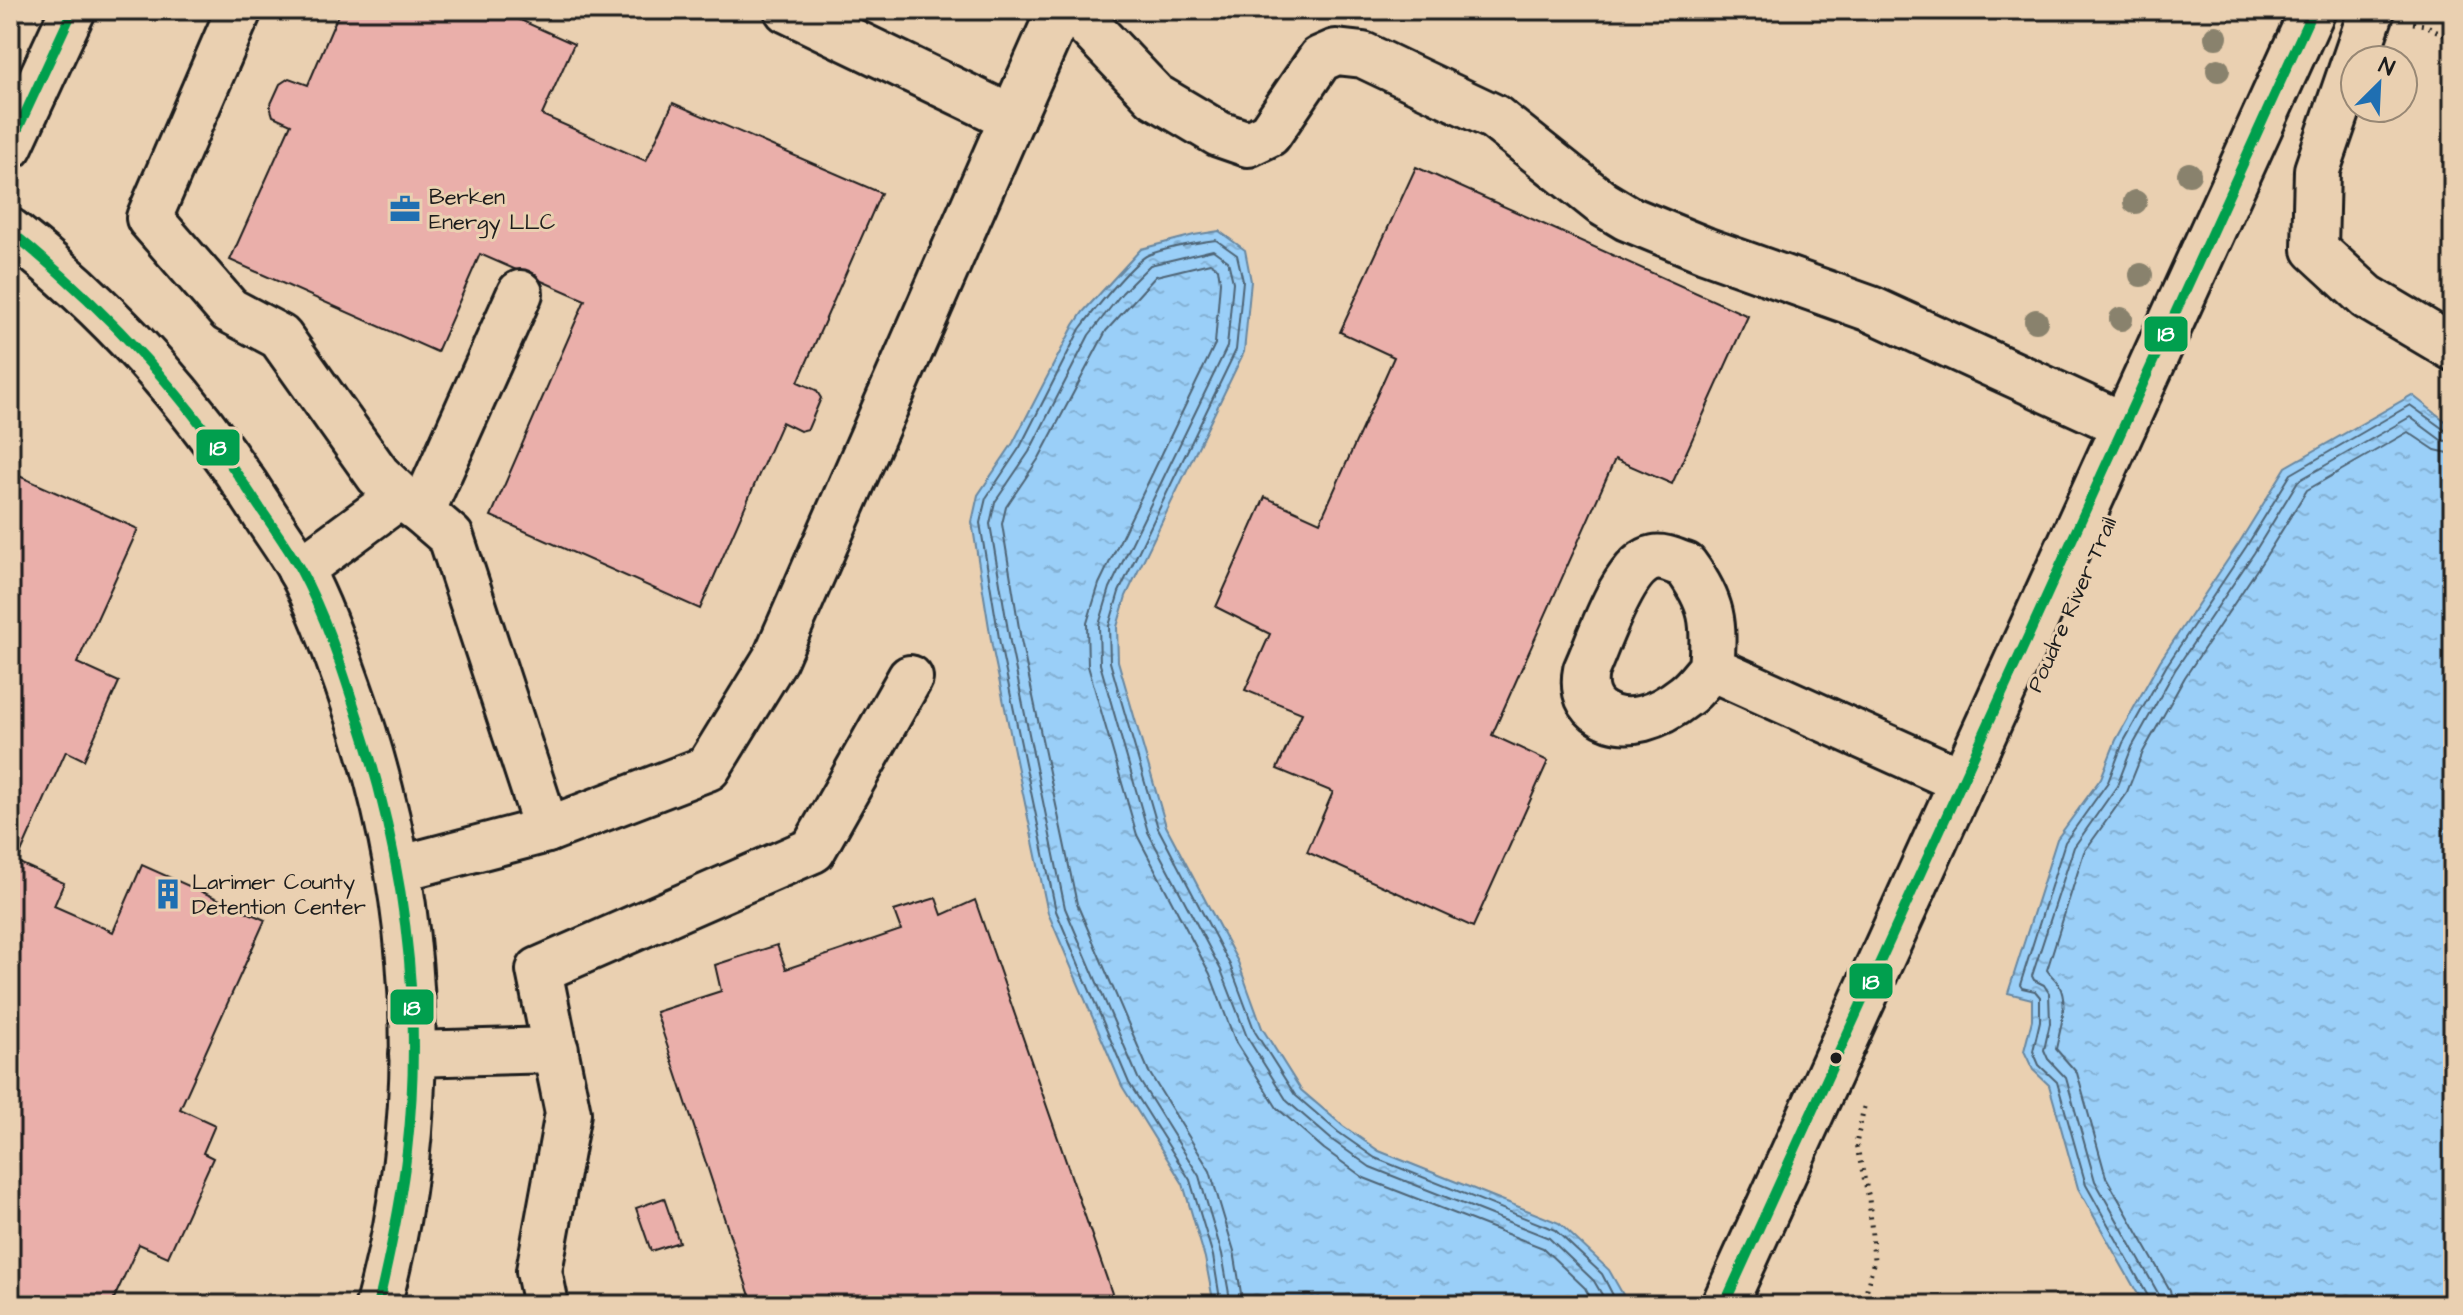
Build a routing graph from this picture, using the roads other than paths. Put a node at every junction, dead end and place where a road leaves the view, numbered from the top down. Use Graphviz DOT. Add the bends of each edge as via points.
graph roads {
  1 [pos="73,10"];
  2 [pos="239,10"];
  3 [pos="787,10"];
  4 [pos="1060,10"];
  5 [pos="1070,10"];
  6 [pos="2313,10"];
  7 [pos="2370,15"];
  8 [pos="1012,118"];
  9 [pos="10,146"];
  10 [pos="10,231"];
  11 [pos="520,293"];
  12 [pos="2453,348"];
  13 [pos="2124,425"];
  14 [pos="411,504"];
  15 [pos="300,570"];
  16 [pos="1711,668"];
  17 [pos="910,678"];
  18 [pos="1962,781"];
  19 [pos="547,830"];
  20 [pos="398,869"];
  21 [pos="556,1050"];
  22 [pos="412,1054"];
  23 [pos="538,1294"];
  24 [pos="378,1305"];
  25 [pos="1724,1305"];
  1 -- 9 [label="street"];
  2 -- 14 [label="street" via="149,218 229,310 280,337 378,475"];
  3 -- 8 [label="street"];
  4 -- 8 [label="street"];
  5 -- 13 [label="street" via="1155,96 1219,134 1248,144 1269,134 1320,59 1336,52 1363,55 1494,117 1627,218 1871,309"];
  6 -- 13 [label="street"];
  7 -- 12 [label="street" via="2317,170 2315,249 2367,297"];
  8 -- 19 [label="street" via="775,659 708,768"];
  10 -- 15 [label="street" via="127,334 186,400 239,471"];
  11 -- 14 [label="street"];
  13 -- 18 [label="street"];
  14 -- 15 [label="street"];
  14 -- 19 [label="street" via="451,537"];
  15 -- 20 [label="street" via="368,742"];
  16 -- 18 [label="street"];
  17 -- 21 [label="street" via="813,850 539,970"];
  18 -- 25 [label="street"];
  19 -- 20 [label="street"];
  20 -- 22 [label="street" via="413,1003"];
  21 -- 22 [label="street"];
  21 -- 23 [label="street" via="568,1113"];
  22 -- 24 [label="street" via="404,1180"];
}
